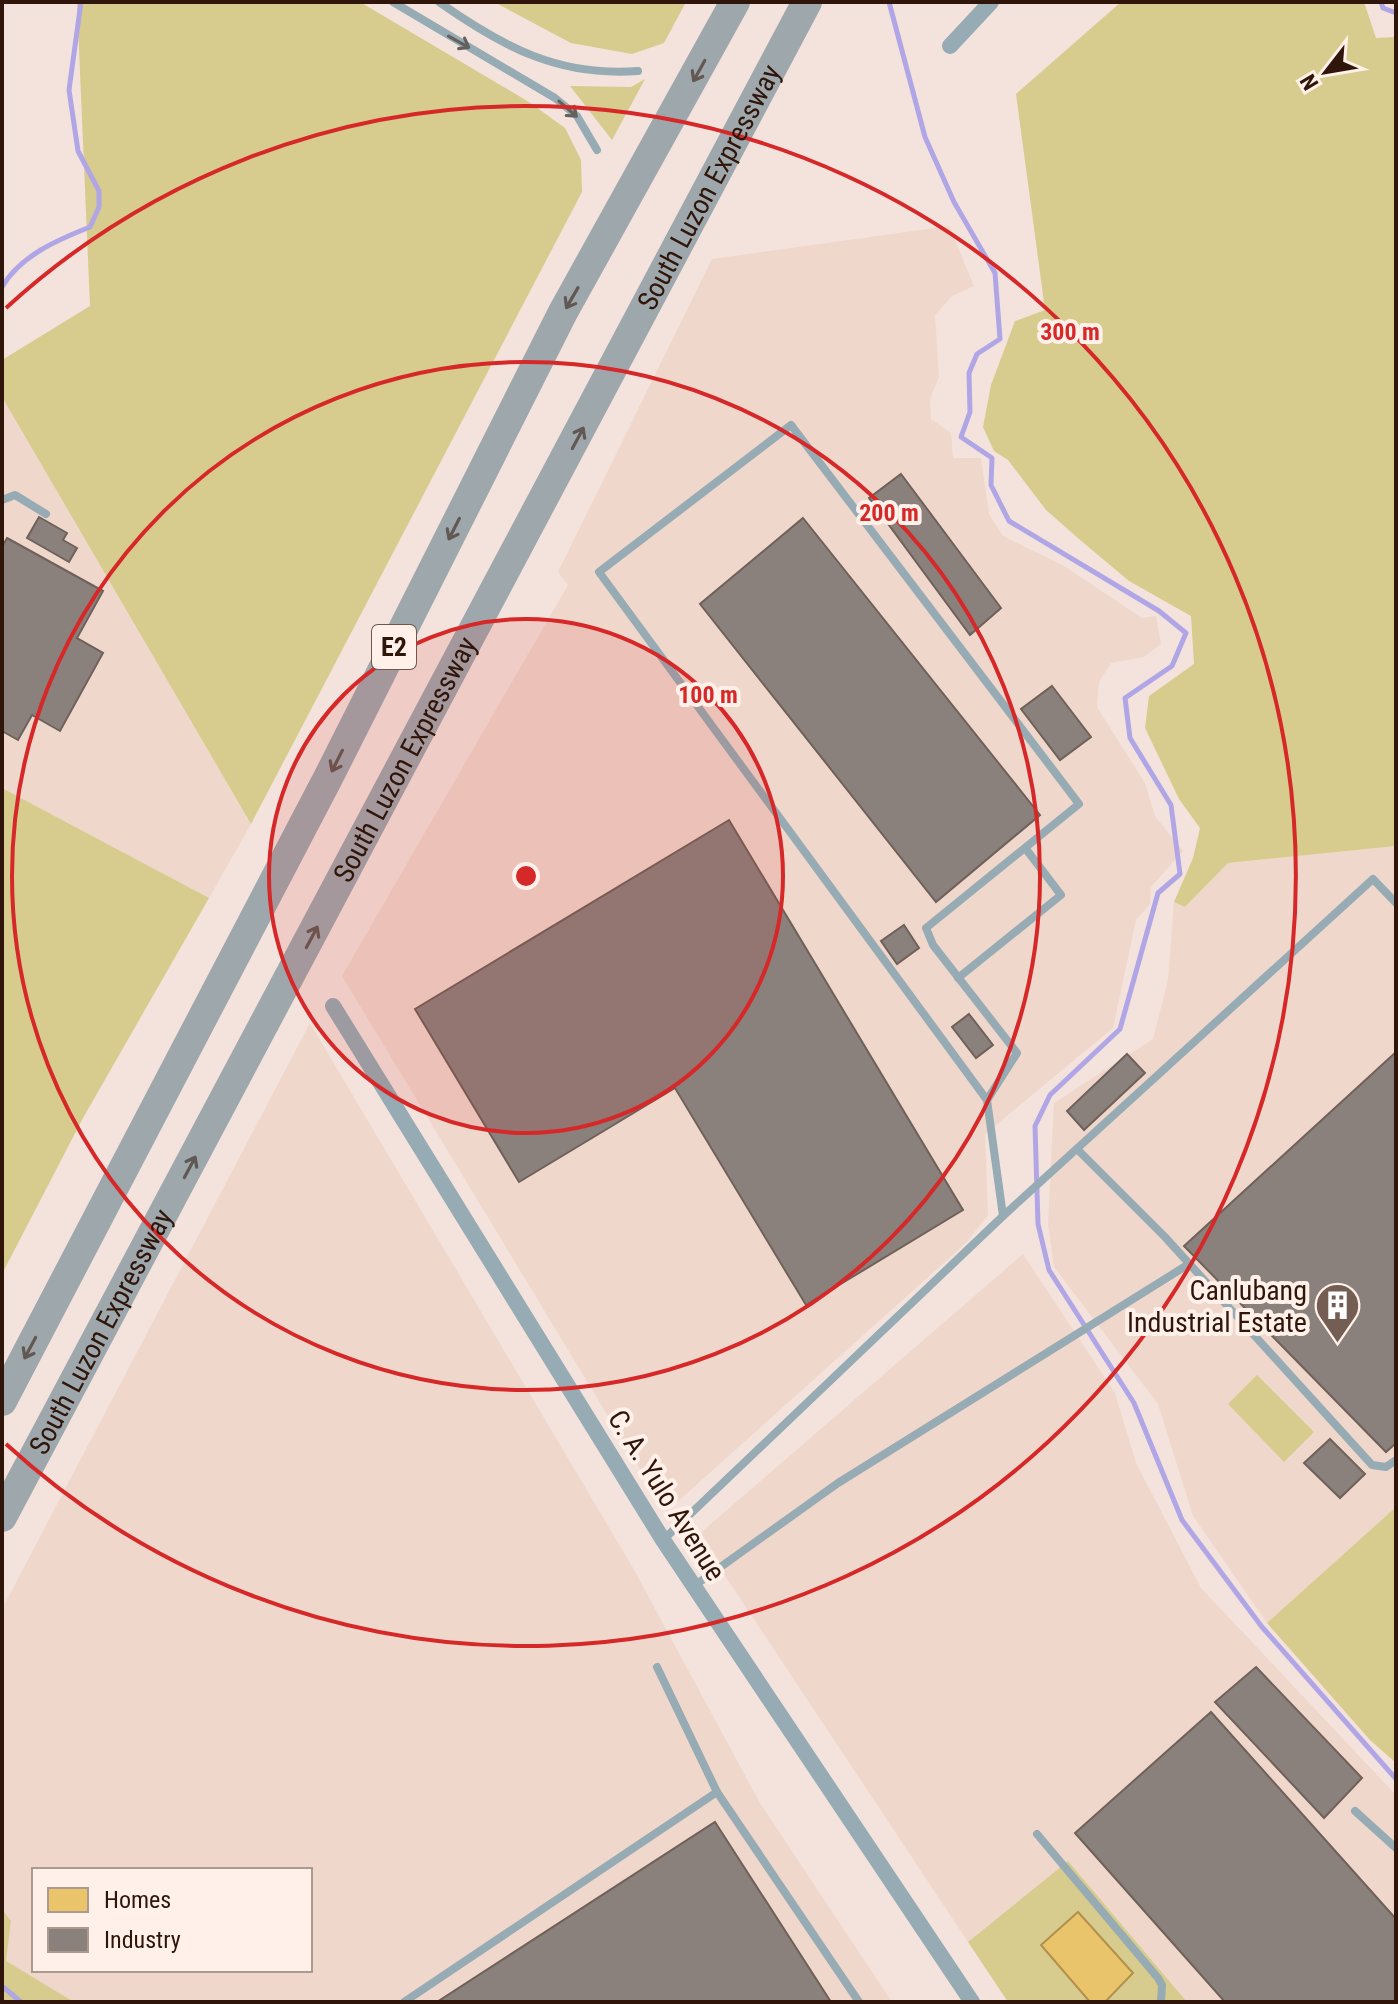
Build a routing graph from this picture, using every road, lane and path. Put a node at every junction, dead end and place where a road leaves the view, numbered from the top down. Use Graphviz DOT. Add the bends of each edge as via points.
graph roads {
  1 [pos="393,2"];
  2 [pos="439,2"];
  3 [pos="735,2"];
  4 [pos="807,2"];
  5 [pos="991,2"];
  6 [pos="950,46"];
  7 [pos="638,71"];
  8 [pos="597,150"];
  9 [pos="2,500"];
  10 [pos="46,514"];
  11 [pos="1026,849"];
  12 [pos="1396,903"];
  13 [pos="958,978"];
  14 [pos="333,1006"];
  15 [pos="987,1100"];
  16 [pos="1077,1149"];
  17 [pos="1003,1216"];
  18 [pos="1189,1264"];
  19 [pos="2,1401"];
  20 [pos="1396,1460"];
  21 [pos="2,1517"];
  22 [pos="663,1540"];
  23 [pos="694,1586"];
  24 [pos="657,1667"];
  25 [pos="717,1792"];
  26 [pos="1355,1811"];
  27 [pos="1037,1834"];
  28 [pos="1396,1848"];
  29 [pos="404,2002"];
  30 [pos="859,2002"];
  31 [pos="972,2002"];
  32 [pos="1161,2002"];
  1 -- 8 [label="lane, one-way" via="555,98 577,116"];
  2 -- 7 [label="lane" via="539,61 585,72"];
  3 -- 19 [label="highway, South Luzon Expressway / E2, one-way" via="563,312 322,790"];
  21 -- 4 [label="highway, South Luzon Expressway / E2, one-way"];
  5 -- 6 [label="street"];
  9 -- 10 [label="lane" via="15,495"];
  11 -- 13 [label="lane" via="926,928"];
  11 -- 13 [label="lane" via="1061,895"];
  11 -- 15 [label="lane" via="1079,804 791,425 599,572"];
  12 -- 16 [label="lane" via="1373,879"];
  13 -- 15 [label="lane" via="1017,1053"];
  14 -- 22 [label="street, C. A. Yulo Avenue"];
  15 -- 17 [label="lane"];
  16 -- 17 [label="lane"];
  16 -- 18 [label="lane"];
  17 -- 22 [label="lane"];
  18 -- 20 [label="lane" via="1372,1465 1384,1468"];
  18 -- 23 [label="lane" via="838,1483"];
  22 -- 23 [label="street, C. A. Yulo Avenue"];
  23 -- 31 [label="street, C. A. Yulo Avenue"];
  24 -- 25 [label="lane"];
  25 -- 29 [label="lane"];
  25 -- 30 [label="lane"];
  26 -- 28 [label="lane"];
  27 -- 32 [label="lane" via="1158,1978"];
}
